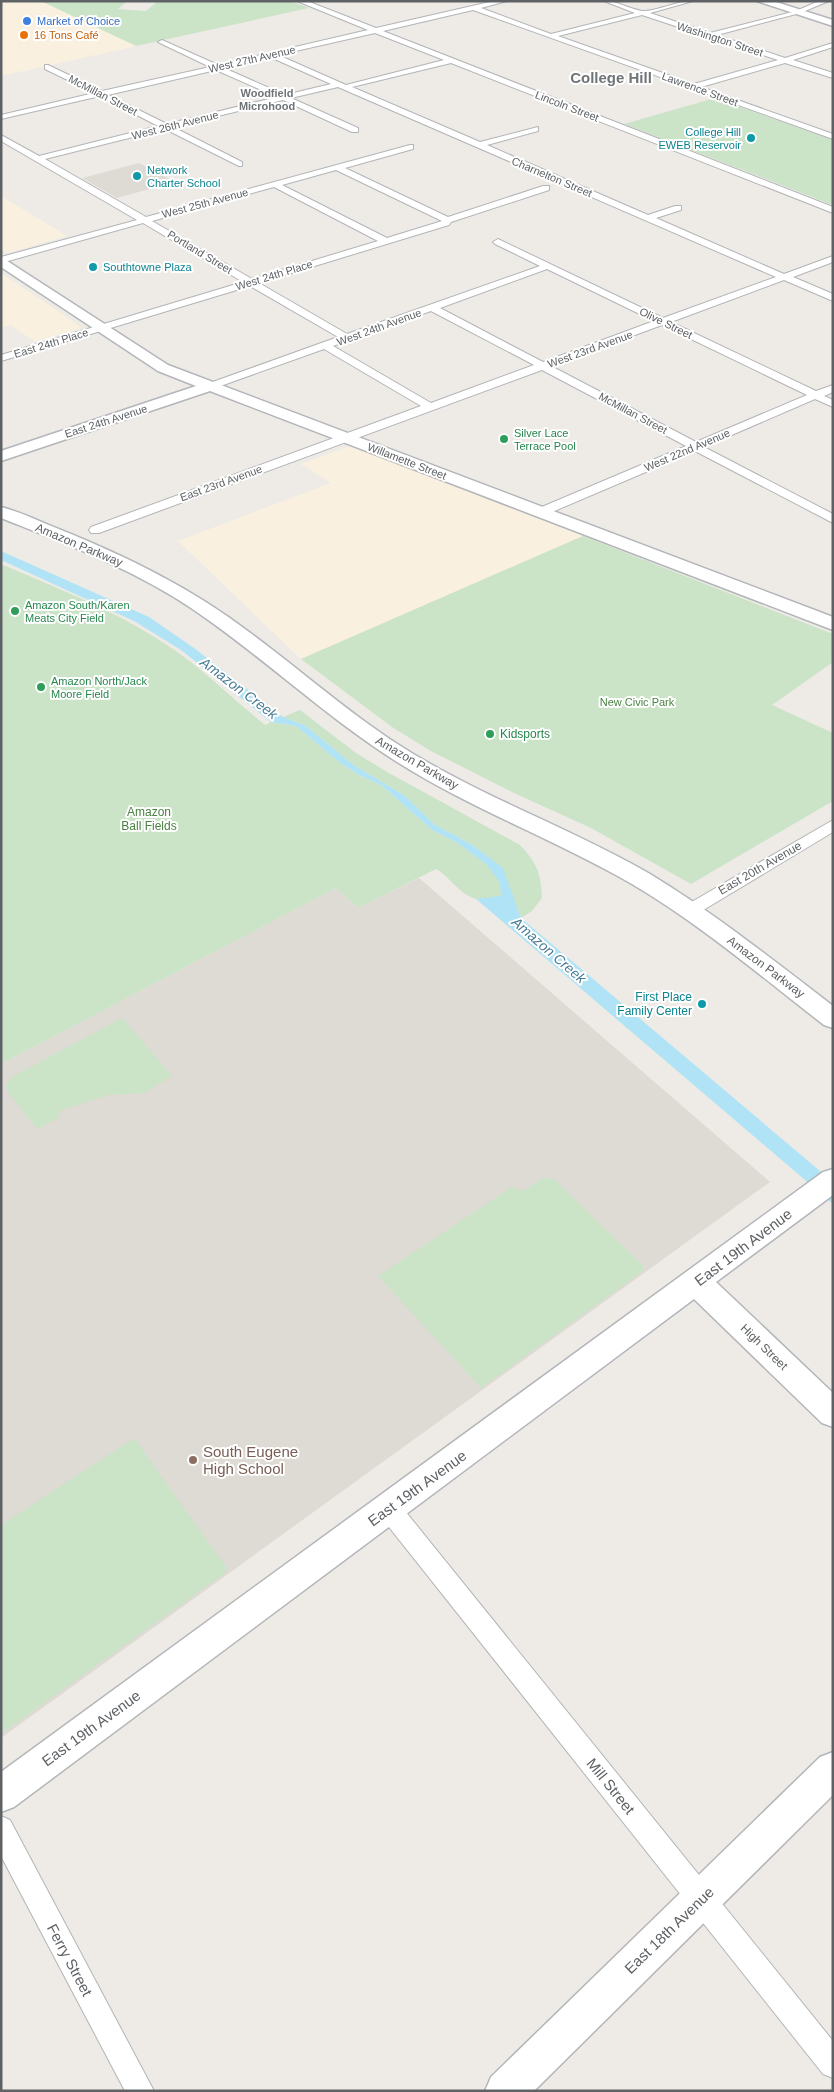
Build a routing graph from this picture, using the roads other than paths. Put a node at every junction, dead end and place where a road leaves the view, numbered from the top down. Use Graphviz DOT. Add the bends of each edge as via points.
graph roads {
  1 [pos="300,1"];
  2 [pos="504,1"];
  3 [pos="607,1"];
  4 [pos="690,1"];
  5 [pos="762,1"];
  6 [pos="826,1"];
  7 [pos="461,4"];
  8 [pos="474,8"];
  9 [pos="798,12"];
  10 [pos="643,13"];
  11 [pos="833,23"];
  12 [pos="376,31"];
  13 [pos="550,36"];
  14 [pos="710,36"];
  15 [pos="162,42"];
  16 [pos="833,44"];
  17 [pos="271,55"];
  18 [pos="452,60"];
  19 [pos="786,60"];
  20 [pos="48,67"];
  21 [pos="217,67"];
  22 [pos="833,76"];
  23 [pos="342,86"];
  24 [pos="692,87"];
  25 [pos="102,94"];
  26 [pos="285,98"];
  27 [pos="1,117"];
  28 [pos="167,127"];
  29 [pos="356,130"];
  30 [pos="535,130"];
  31 [pos="1,137"];
  32 [pos="833,137"];
  33 [pos="479,145"];
  34 [pos="410,147"];
  35 [pos="39,158"];
  36 [pos="239,164"];
  37 [pos="337,167"];
  38 [pos="274,184"];
  39 [pos="546,188"];
  40 [pos="678,208"];
  41 [pos="833,210"];
  42 [pos="647,218"];
  43 [pos="146,220"];
  44 [pos="447,221"];
  45 [pos="386,241"];
  46 [pos="498,242"];
  47 [pos="833,259"];
  48 [pos="1,260"];
  49 [pos="548,266"];
  50 [pos="784,277"];
  51 [pos="250,282"];
  52 [pos="833,298"];
  53 [pos="433,308"];
  54 [pos="663,322"];
  55 [pos="101,328"];
  56 [pos="348,338"];
  57 [pos="326,346"];
  58 [pos="1,358"];
  59 [pos="543,366"];
  60 [pos="211,386"];
  61 [pos="833,388"];
  62 [pos="815,396"];
  63 [pos="833,404"];
  64 [pos="430,408"];
  65 [pos="346,437"];
  66 [pos="696,447"];
  67 [pos="1,456"];
  68 [pos="1,512"];
  69 [pos="541,512"];
  70 [pos="833,519"];
  71 [pos="95,530"];
  72 [pos="833,624"];
  73 [pos="833,825"];
  74 [pos="689,911"];
  75 [pos="833,1019"];
  76 [pos="824,1187"];
  77 [pos="696,1282"];
  78 [pos="833,1413"];
  79 [pos="389,1509"];
  80 [pos="833,1770"];
  81 [pos="1,1794"];
  82 [pos="1,1829"];
  83 [pos="701,1899"];
  84 [pos="833,2064"];
  85 [pos="140,2091"];
  86 [pos="505,2091"];
  1 -- 12 [label="street, Lincoln Street"];
  2 -- 8 [label="street, West 27th Avenue"];
  3 -- 10 [label="street, Washington Street"];
  4 -- 10 [label="street"];
  5 -- 9 [label="main road"];
  6 -- 9 [label="street"];
  7 -- 8 [label="street, Lawrence Street"];
  8 -- 12 [label="street, West 27th Avenue"];
  8 -- 13 [label="street, Lawrence Street"];
  9 -- 11 [label="main road"];
  9 -- 14 [label="street"];
  10 -- 13 [label="street"];
  10 -- 14 [label="street, Washington Street"];
  12 -- 17 [label="street, West 27th Avenue"];
  12 -- 18 [label="street, Lincoln Street"];
  13 -- 24 [label="street, Lawrence Street"];
  14 -- 19 [label="street, Washington Street"];
  15 -- 21 [label="street"];
  16 -- 19 [label="street"];
  17 -- 21 [label="street, West 27th Avenue"];
  17 -- 23 [label="street, Charnelton Street"];
  18 -- 23 [label="street, West 26th Avenue"];
  18 -- 41 [label="street, Lincoln Street"];
  19 -- 22 [label="street, Washington Street"];
  19 -- 24 [label="street"];
  20 -- 25 [label="street, McMillan Street"];
  21 -- 25 [label="street, West 27th Avenue"];
  21 -- 26 [label="street"];
  23 -- 26 [label="street, West 26th Avenue"];
  23 -- 33 [label="street, Charnelton Street"];
  24 -- 32 [label="street, Lawrence Street"];
  25 -- 27 [label="street, West 27th Avenue"];
  25 -- 28 [label="street, McMillan Street"];
  26 -- 28 [label="street, West 26th Avenue"];
  26 -- 29 [label="street"];
  28 -- 35 [label="street, West 26th Avenue"];
  28 -- 36 [label="street, McMillan Street"];
  30 -- 33 [label="street"];
  31 -- 35 [label="street, Portland Street"];
  33 -- 42 [label="street, Charnelton Street"];
  34 -- 37 [label="street, West 25th Avenue"];
  35 -- 43 [label="street, Portland Street"];
  37 -- 38 [label="street, West 25th Avenue"];
  37 -- 44 [label="street"];
  38 -- 43 [label="street, West 25th Avenue"];
  38 -- 45 [label="street"];
  39 -- 44 [label="street, West 24th Place"];
  40 -- 42 [label="street"];
  42 -- 50 [label="street, Charnelton Street"];
  43 -- 48 [label="street, West 25th Avenue"];
  43 -- 51 [label="street, Portland Street"];
  44 -- 45 [label="street, West 24th Place"];
  45 -- 51 [label="street, West 24th Place"];
  46 -- 49 [label="street, Olive Street"];
  47 -- 50 [label="street, West 23rd Avenue"];
  48 -- 55 [label="main road, Willamette Street"];
  49 -- 53 [label="street, West 24th Avenue"];
  49 -- 54 [label="street, Olive Street"];
  50 -- 52 [label="street, Charnelton Street"];
  50 -- 54 [label="street, West 23rd Avenue"];
  51 -- 55 [label="street, West 24th Place"];
  51 -- 56 [label="street, Portland Street"];
  53 -- 56 [label="street, West 24th Avenue"];
  53 -- 59 [label="street, McMillan Street"];
  54 -- 59 [label="street, West 23rd Avenue"];
  54 -- 62 [label="street, Olive Street"];
  55 -- 58 [label="street, East 24th Place"];
  55 -- 60 [label="main road, Willamette Street" via="157,365"];
  56 -- 57 [label="street, West 24th Avenue"];
  57 -- 60 [label="street, West 24th Avenue"];
  57 -- 64 [label="street"];
  59 -- 64 [label="street, West 23rd Avenue"];
  59 -- 66 [label="street, McMillan Street"];
  60 -- 65 [label="main road, Willamette Street"];
  60 -- 67 [label="main road, East 24th Avenue"];
  61 -- 62 [label="street, West 22nd Avenue"];
  62 -- 63 [label="street, Olive Street"];
  62 -- 66 [label="street, West 22nd Avenue"];
  64 -- 65 [label="street, West 23rd Avenue"];
  65 -- 69 [label="main road, Willamette Street"];
  65 -- 71 [label="street, East 23rd Avenue"];
  66 -- 69 [label="street, West 22nd Avenue"];
  66 -- 70 [label="street, McMillan Street"];
  68 -- 74 [label="main road, Amazon Parkway" via="147,574 221,619 337,713 403,757 600,857"];
  69 -- 72 [label="main road, Willamette Street"];
  73 -- 74 [label="street, East 20th Avenue"];
  74 -- 75 [label="main road, Amazon Parkway"];
  76 -- 77 [label="main road, East 19th Avenue"];
  77 -- 78 [label="main road, High Street"];
  77 -- 79 [label="main road, East 19th Avenue"];
  79 -- 81 [label="main road, East 19th Avenue"];
  79 -- 83 [label="street, Mill Street"];
  80 -- 83 [label="main road, East 18th Avenue"];
  82 -- 85 [label="street, Ferry Street"];
  83 -- 84 [label="street, Mill Street"];
  83 -- 86 [label="main road, East 18th Avenue"];
}
